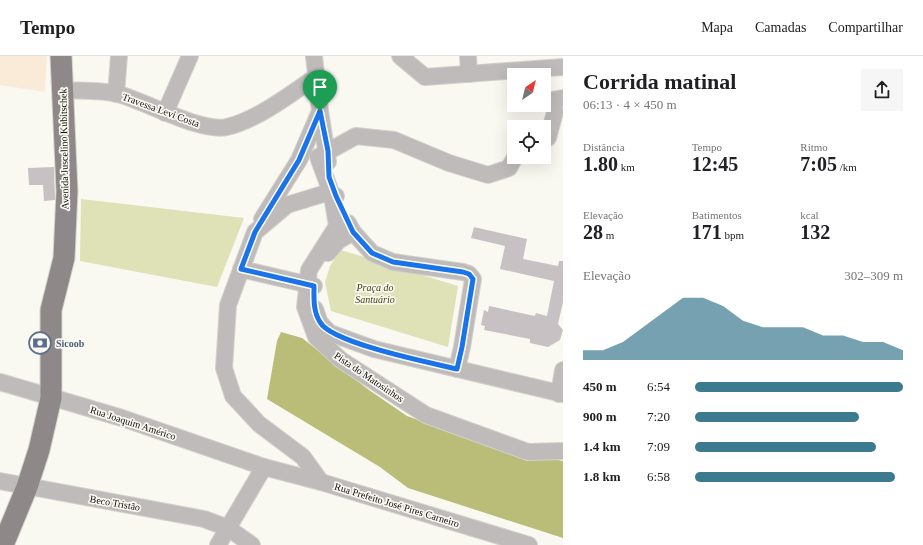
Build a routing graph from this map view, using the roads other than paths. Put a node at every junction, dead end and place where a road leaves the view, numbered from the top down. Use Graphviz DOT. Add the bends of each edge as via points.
graph roads {
  1 [pos="61,56"];
  2 [pos="119,56"];
  3 [pos="190,56"];
  4 [pos="314,56"];
  5 [pos="400,56"];
  6 [pos="468,56"];
  7 [pos="563,67"];
  8 [pos="470,74"];
  9 [pos="316,76"];
  10 [pos="63,90"];
  11 [pos="116,94"];
  12 [pos="563,98"];
  13 [pos="320,111"];
  14 [pos="166,113"];
  15 [pos="551,127"];
  16 [pos="328,151"];
  17 [pos="511,164"];
  18 [pos="334,196"];
  19 [pos="255,232"];
  20 [pos="353,232"];
  21 [pos="241,269"];
  22 [pos="310,286"];
  23 [pos="457,369"];
  24 [pos="563,370"];
  25 [pos="0,382"];
  26 [pos="561,394"];
  27 [pos="51,398"];
  28 [pos="563,451"];
  29 [pos="264,467"];
  30 [pos="0,481"];
  31 [pos="321,482"];
  32 [pos="27,487"];
  33 [pos="228,528"];
  34 [pos="3,545"];
  35 [pos="218,545"];
  36 [pos="252,545"];
  37 [pos="529,545"];
  1 -- 10 [label="main road, Avenida Juscelino Kubitschek"];
  2 -- 11 [label="street"];
  3 -- 14 [label="street"];
  4 -- 9 [label="street"];
  5 -- 8 [label="street" via="425,77"];
  6 -- 8 [label="street"];
  7 -- 8 [label="street"];
  9 -- 13 [label="street"];
  9 -- 14 [label="street, Travessa Levi Costa" via="277,103 244,122 226,128 211,128"];
  10 -- 11 [label="street, Travessa Levi Costa"];
  10 -- 27 [label="main road, Avenida Juscelino Kubitschek" via="66,198 64,258 51,310"];
  11 -- 14 [label="street, Travessa Levi Costa"];
  12 -- 15 [label="street" via="552,100 555,112"];
  13 -- 16 [label="street"];
  13 -- 19 [label="street" via="299,160"];
  16 -- 17 [label="street" via="356,136 394,140 449,163 488,175 509,168"];
  16 -- 18 [label="street, Pista do Matosinhos" via="318,157"];
  18 -- 19 [label="street" via="323,194 287,205"];
  18 -- 20 [label="street"];
  18 -- 22 [label="street, Pista do Matosinhos" via="337,226 309,270"];
  19 -- 21 [label="street"];
  20 -- 22 [label="street" via="338,241 325,257"];
  20 -- 23 [label="street" via="372,253 393,262 463,272 473,279"];
  21 -- 22 [label="street"];
  21 -- 31 [label="street" via="228,305 224,368 233,396 259,424 303,457"];
  22 -- 23 [label="street" via="320,323 330,333 374,349"];
  22 -- 28 [label="street, Pista do Matosinhos" via="305,307 316,337 341,360 426,415 528,452"];
  23 -- 26 [label="street"];
  24 -- 26 [label="street"];
  25 -- 27 [label="street, Rua Joaquim Américo"];
  27 -- 29 [label="street, Rua Joaquim Américo" via="122,418"];
  27 -- 32 [label="main road, Avenida Juscelino Kubitschek"];
  29 -- 31 [label="street, Rua Prefeito José Pires Carneiro"];
  29 -- 33 [label="street"];
  30 -- 32 [label="street, Beco Tristão"];
  31 -- 37 [label="street, Rua Prefeito José Pires Carneiro"];
  32 -- 33 [label="street, Beco Tristão" via="204,519"];
  32 -- 34 [label="main road, Avenida Juscelino Kubitschek"];
  33 -- 35 [label="street"];
  33 -- 36 [label="street, Beco Tristão"];
}
